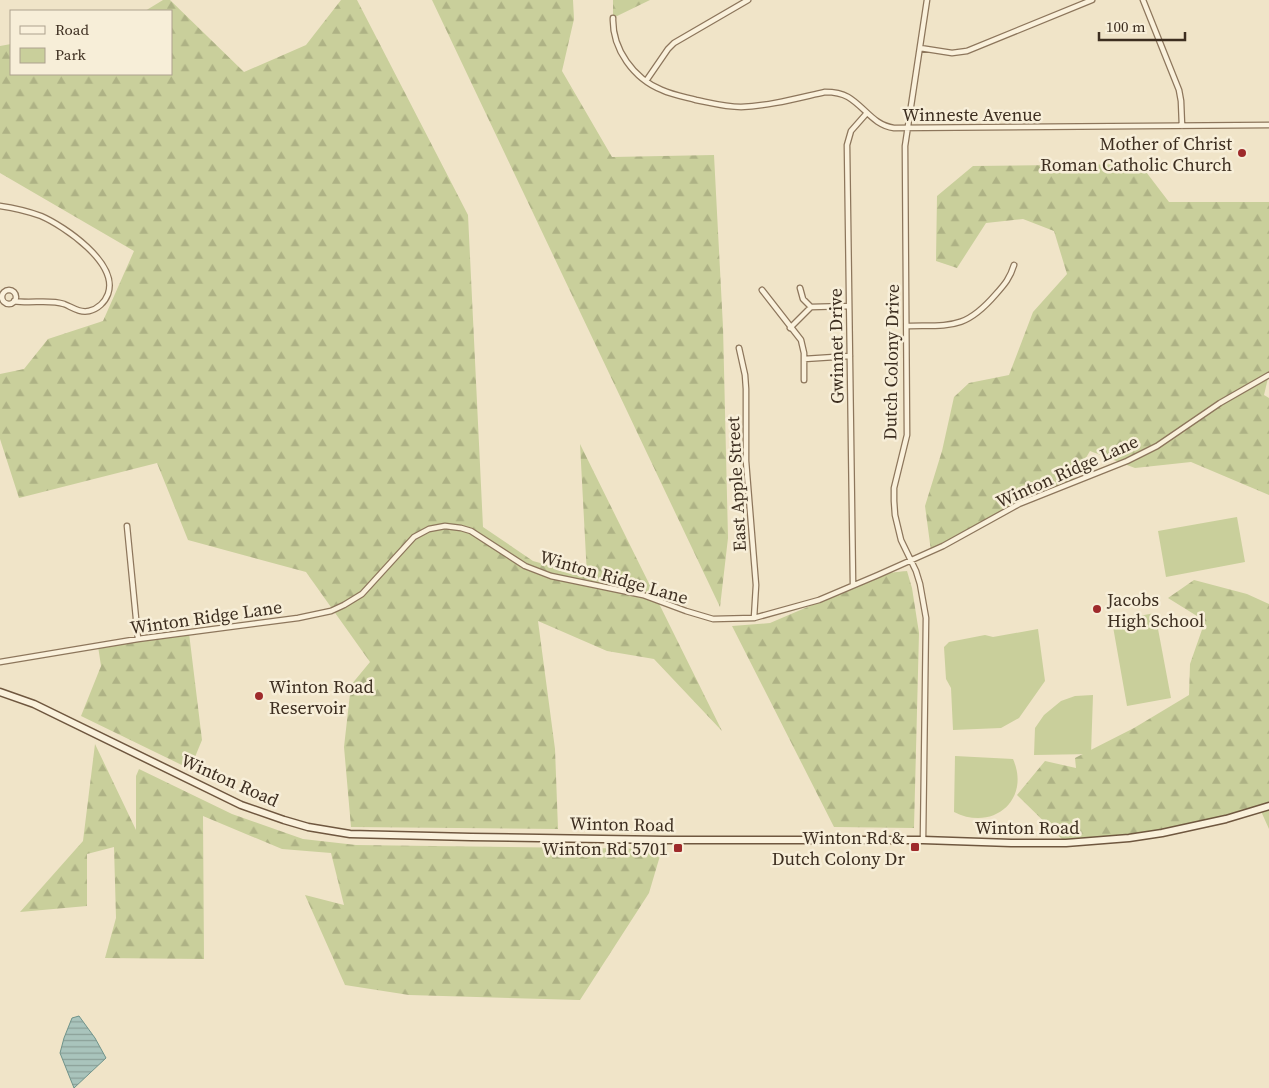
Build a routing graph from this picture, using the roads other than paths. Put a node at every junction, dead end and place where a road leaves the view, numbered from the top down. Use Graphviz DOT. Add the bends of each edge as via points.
graph roads {
  1 [pos="748,0"];
  2 [pos="927,0"];
  3 [pos="1092,0"];
  4 [pos="1143,0"];
  5 [pos="612,18"];
  6 [pos="920,48"];
  7 [pos="646,81"];
  8 [pos="866,114"];
  9 [pos="1269,125"];
  10 [pos="1182,126"];
  11 [pos="908,128"];
  12 [pos="0,206"];
  13 [pos="1014,265"];
  14 [pos="800,288"];
  15 [pos="762,290"];
  16 [pos="14,301"];
  17 [pos="850,306"];
  18 [pos="811,307"];
  19 [pos="907,326"];
  20 [pos="790,328"];
  21 [pos="739,348"];
  22 [pos="850,356"];
  23 [pos="804,358"];
  24 [pos="1269,375"];
  25 [pos="804,380"];
  26 [pos="127,526"];
  27 [pos="910,559"];
  28 [pos="853,584"];
  29 [pos="754,618"];
  30 [pos="138,640"];
  31 [pos="0,662"];
  32 [pos="0,692"];
  33 [pos="1269,806"];
  34 [pos="923,840"];
  1 -- 7 [label="street" via="674,43"];
  2 -- 6 [label="street, Dutch Colony Drive"];
  3 -- 6 [label="street" via="967,51"];
  4 -- 10 [label="street" via="1179,90"];
  5 -- 7 [label="street, Winneste Avenue" via="619,49 630,66"];
  6 -- 11 [label="street, Dutch Colony Drive"];
  7 -- 8 [label="street, Winneste Avenue" via="667,92 729,107 756,106 833,92 849,97"];
  8 -- 11 [label="street, Winneste Avenue" via="883,126"];
  8 -- 17 [label="street, Gwinnet Drive" via="851,131 847,146"];
  9 -- 10 [label="street, Winneste Avenue"];
  10 -- 11 [label="street, Winneste Avenue"];
  11 -- 19 [label="street, Dutch Colony Drive" via="904,196"];
  12 -- 16 [label="street" via="24,210 61,226 92,252 108,274 109,292 104,302 90,311 74,310 64,304"];
  13 -- 19 [label="street" via="1011,276 984,308 971,318 949,325"];
  14 -- 18 [label="street" via="803,299"];
  15 -- 20 [label="street"];
  17 -- 18 [label="street"];
  17 -- 22 [label="street, Gwinnet Drive"];
  18 -- 20 [label="street"];
  19 -- 27 [label="street, Dutch Colony Drive" via="907,435 894,488 894,502 898,528"];
  20 -- 23 [label="street" via="801,340"];
  21 -- 29 [label="street, East Apple Street" via="746,389 746,461 756,585"];
  22 -- 23 [label="street"];
  22 -- 28 [label="street, Gwinnet Drive"];
  23 -- 25 [label="street"];
  24 -- 27 [label="street, Winton Ridge Lane" via="1220,403 1157,446 1019,504 943,546"];
  26 -- 30 [label="street"];
  27 -- 28 [label="street, Winton Ridge Lane"];
  27 -- 34 [label="street, Dutch Colony Drive" via="920,584 926,618"];
  28 -- 29 [label="street, Winton Ridge Lane" via="819,600"];
  29 -- 30 [label="street, Winton Ridge Lane" via="713,619 643,595 550,576 525,566 472,531 445,526 429,529 414,537 362,594 344,606 298,618"];
  30 -- 31 [label="street, Winton Ridge Lane"];
  32 -- 34 [label="main road, Winton Road" via="34,704 241,805 326,830 374,836"];
  33 -- 34 [label="main road, Winton Road" via="1187,828 1099,841 1032,844"];
}
